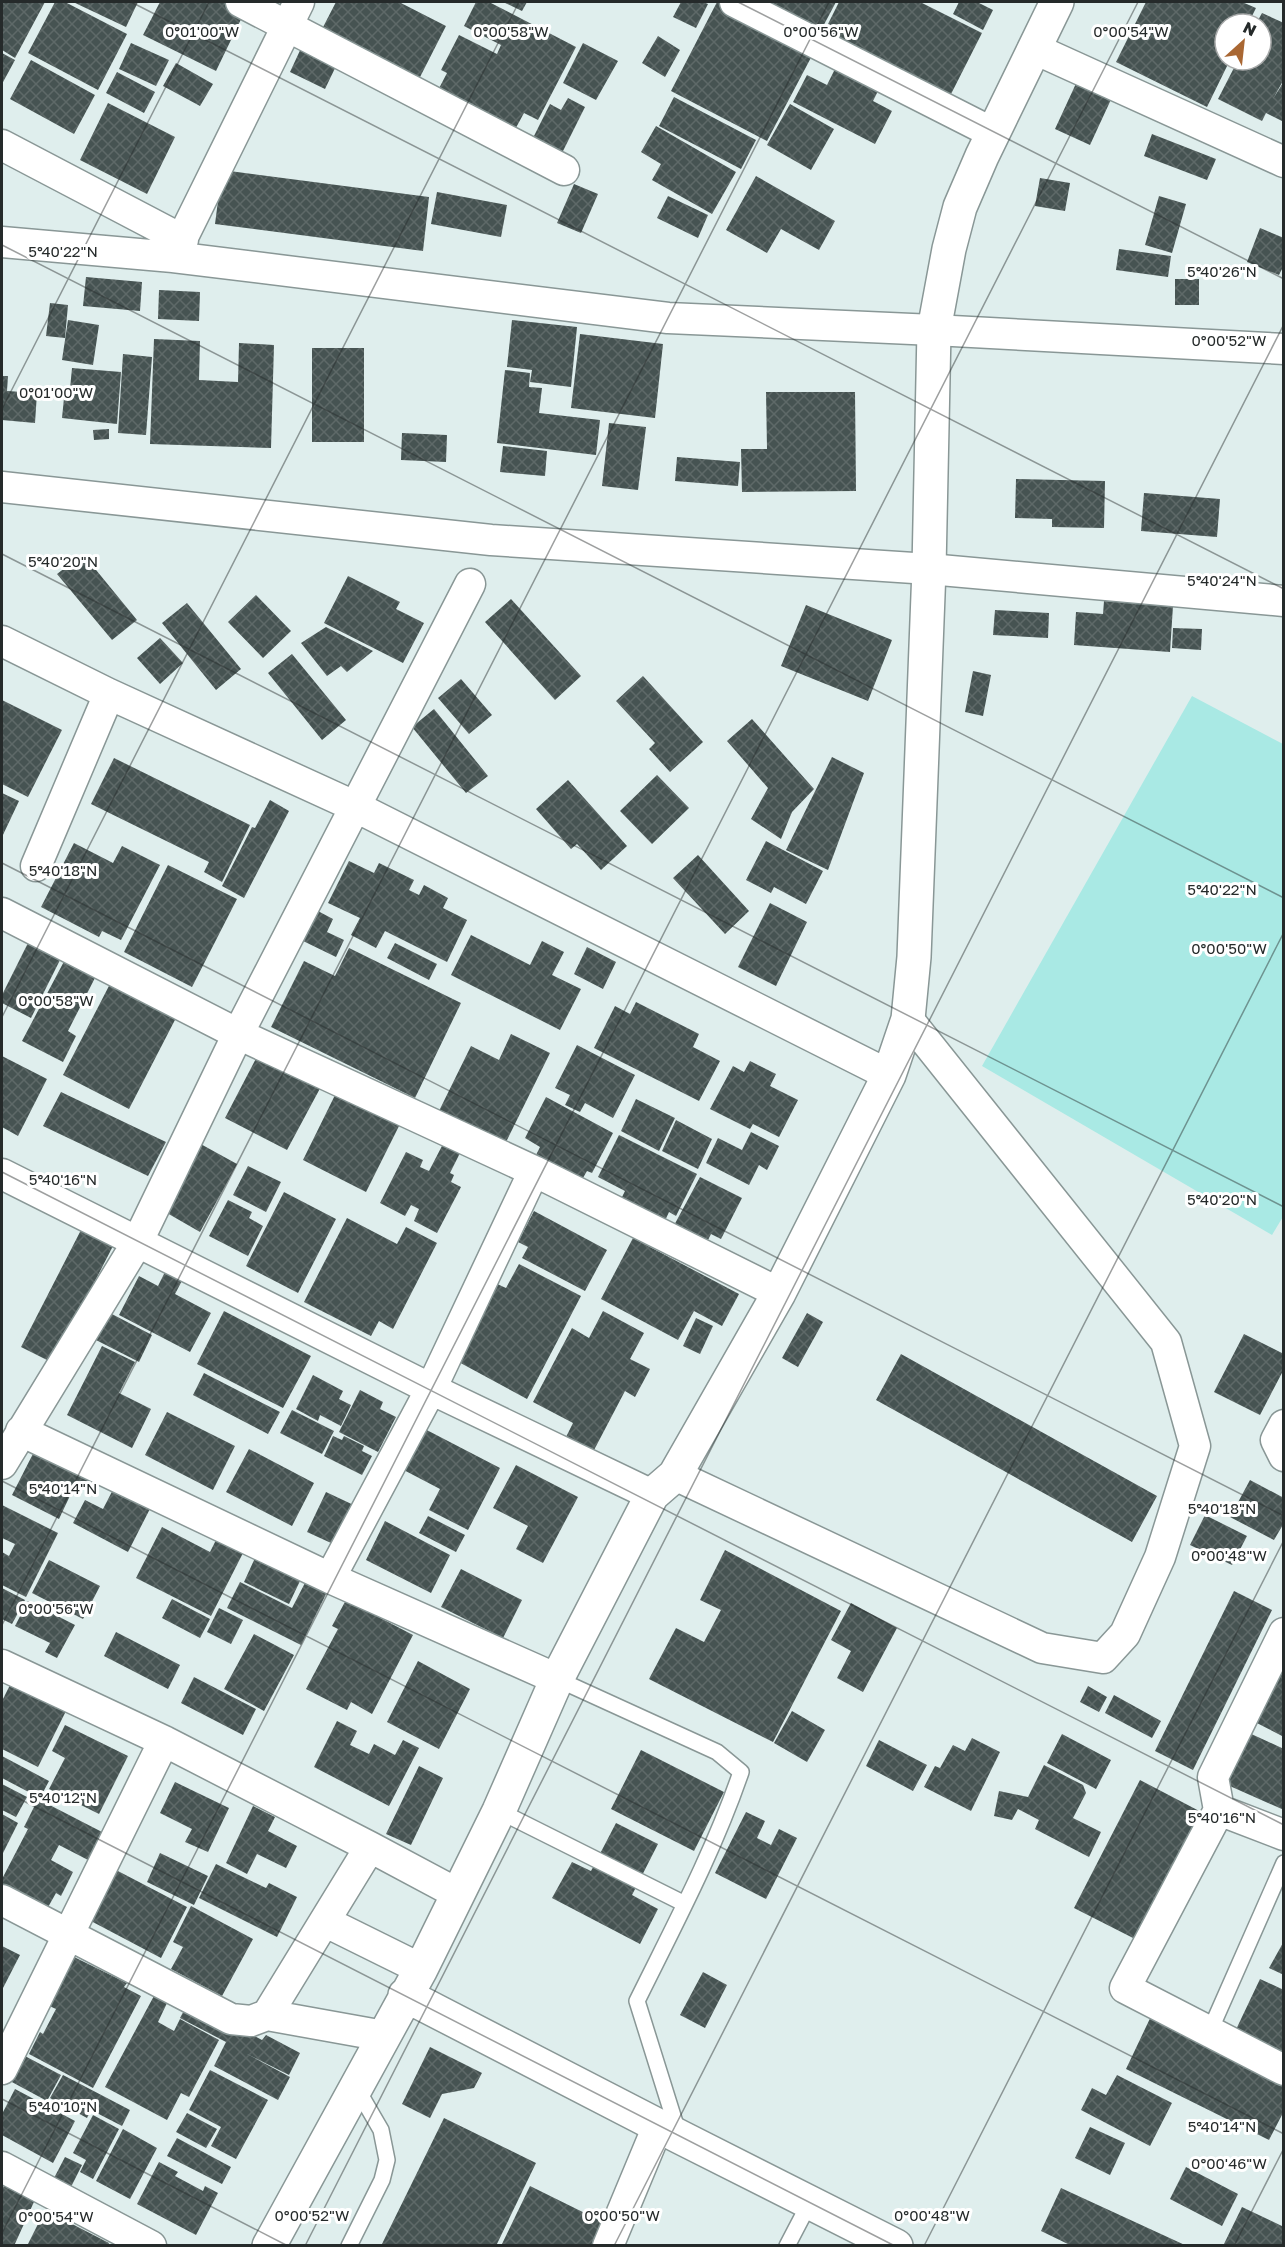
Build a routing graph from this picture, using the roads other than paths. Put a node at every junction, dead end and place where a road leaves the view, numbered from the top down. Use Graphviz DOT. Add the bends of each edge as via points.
graph roads {
  1 [pos="241,2"];
  2 [pos="1057,2"];
  3 [pos="747,4"];
  4 [pos="293,13"];
  5 [pos="1035,49"];
  6 [pos="993,133"];
  7 [pos="2,145"];
  8 [pos="1284,162"];
  9 [pos="564,170"];
  10 [pos="2,242"];
  11 [pos="178,249"];
  12 [pos="934,330"];
  13 [pos="1284,349"];
  14 [pos="2,487"];
  15 [pos="929,568"];
  16 [pos="470,584"];
  17 [pos="1284,601"];
  18 [pos="2,641"];
  19 [pos="109,694"];
  20 [pos="354,806"];
  21 [pos="36,866"];
  22 [pos="2,913"];
  23 [pos="908,1019"];
  24 [pos="238,1034"];
  25 [pos="889,1075"];
  26 [pos="534,1171"];
  27 [pos="2,1174"];
  28 [pos="137,1243"];
  29 [pos="779,1293"];
  30 [pos="431,1389"];
  31 [pos="1284,1425"];
  32 [pos="21,1431"];
  33 [pos="1284,1456"];
  34 [pos="2,1464"];
  35 [pos="663,1485"];
  36 [pos="330,1578"];
  37 [pos="1284,1634"];
  38 [pos="2,1665"];
  39 [pos="557,1679"];
  40 [pos="164,1741"];
  41 [pos="1219,1810"];
  42 [pos="499,1811"];
  43 [pos="1284,1835"];
  44 [pos="370,1847"];
  45 [pos="1284,1863"];
  46 [pos="458,1894"];
  47 [pos="2,1900"];
  48 [pos="686,1904"];
  49 [pos="326,1922"];
  50 [pos="68,1935"];
  51 [pos="413,1982"];
  52 [pos="267,2015"];
  53 [pos="1209,2033"];
  54 [pos="384,2036"];
  55 [pos="2,2069"];
  56 [pos="1284,2070"];
  57 [pos="356,2086"];
  58 [pos="669,2131"];
  59 [pos="2,2167"];
  60 [pos="810,2202"];
  61 [pos="151,2246"];
  62 [pos="269,2246"];
  63 [pos="349,2246"];
  64 [pos="608,2246"];
  65 [pos="787,2246"];
  66 [pos="896,2246"];
  1 -- 4 [label="street"];
  2 -- 5 [label="street"];
  3 -- 6 [label="street"];
  4 -- 9 [label="street"];
  4 -- 11 [label="street"];
  5 -- 6 [label="street"];
  5 -- 8 [label="street"];
  6 -- 12 [label="street" via="960,207"];
  7 -- 11 [label="street"];
  10 -- 11 [label="street"];
  11 -- 12 [label="street" via="668,318"];
  12 -- 13 [label="street"];
  12 -- 15 [label="street"];
  14 -- 15 [label="street" via="491,540"];
  15 -- 17 [label="street"];
  15 -- 23 [label="street" via="915,957"];
  16 -- 20 [label="street"];
  18 -- 19 [label="street"];
  19 -- 20 [label="street"];
  19 -- 21 [label="street"];
  20 -- 24 [label="street"];
  20 -- 25 [label="street"];
  22 -- 24 [label="street"];
  23 -- 25 [label="street"];
  23 -- 35 [label="street" via="1166,1342 1195,1446 1160,1557 1125,1634 1104,1658 1042,1648"];
  24 -- 26 [label="street"];
  24 -- 28 [label="street"];
  25 -- 29 [label="street"];
  26 -- 29 [label="street"];
  26 -- 30 [label="street"];
  27 -- 28 [label="street"];
  28 -- 30 [label="street"];
  28 -- 32 [label="street"];
  29 -- 35 [label="street"];
  30 -- 35 [label="street"];
  30 -- 36 [label="street"];
  31 -- 33 [label="street" via="1276,1440"];
  32 -- 34 [label="street"];
  32 -- 36 [label="street"];
  35 -- 39 [label="street"];
  36 -- 39 [label="street"];
  37 -- 41 [label="street" via="1213,1777"];
  38 -- 40 [label="street"];
  39 -- 42 [label="street"];
  39 -- 48 [label="lane" via="717,1752 741,1772"];
  40 -- 44 [label="street"];
  40 -- 50 [label="street"];
  41 -- 43 [label="street"];
  41 -- 53 [label="street" via="1125,1988"];
  42 -- 46 [label="street"];
  42 -- 48 [label="lane"];
  44 -- 46 [label="street"];
  44 -- 49 [label="street"];
  45 -- 53 [label="lane"];
  46 -- 51 [label="street"];
  47 -- 50 [label="street"];
  48 -- 58 [label="lane" via="637,2001"];
  49 -- 51 [label="street"];
  49 -- 52 [label="street"];
  50 -- 52 [label="street" via="231,2019 250,2021"];
  50 -- 55 [label="street"];
  51 -- 54 [label="street"];
  51 -- 58 [label="street"];
  52 -- 54 [label="street"];
  53 -- 56 [label="street"];
  54 -- 57 [label="street"];
  57 -- 62 [label="street"];
  57 -- 63 [label="lane" via="381,2130 387,2160 382,2180"];
  58 -- 60 [label="street"];
  58 -- 64 [label="street"];
  59 -- 61 [label="street"];
  60 -- 65 [label="lane"];
  60 -- 66 [label="street"];
}
